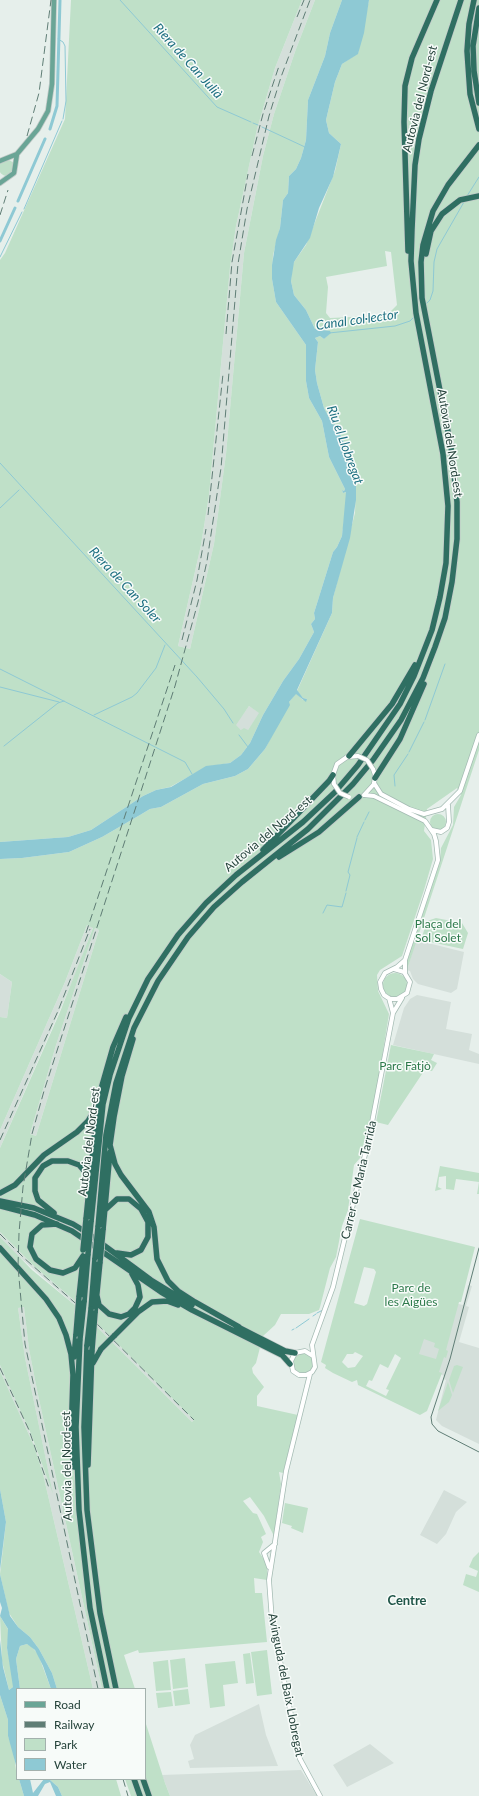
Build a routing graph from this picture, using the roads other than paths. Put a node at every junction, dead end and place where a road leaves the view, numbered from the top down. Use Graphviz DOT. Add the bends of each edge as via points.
graph roads {
  1 [pos="54,0"];
  2 [pos="437,0"];
  3 [pos="461,0"];
  4 [pos="470,0"];
  5 [pos="474,0"];
  6 [pos="479,8"];
  7 [pos="472,102"];
  8 [pos="479,103"];
  9 [pos="479,129"];
  10 [pos="479,145"];
  11 [pos="17,154"];
  12 [pos="8,158"];
  13 [pos="0,160"];
  14 [pos="15,164"];
  15 [pos="0,176"];
  16 [pos="7,178"];
  17 [pos="0,183"];
  18 [pos="476,197"];
  19 [pos="421,278"];
  20 [pos="413,295"];
  21 [pos="427,643"];
  22 [pos="436,647"];
  23 [pos="479,735"];
  24 [pos="349,756"];
  25 [pos="333,775"];
  26 [pos="375,780"];
  27 [pos="362,796"];
  28 [pos="448,805"];
  29 [pos="438,811"];
  30 [pos="431,813"];
  31 [pos="448,816"];
  32 [pos="427,824"];
  33 [pos="431,830"];
  34 [pos="442,832"];
  35 [pos="436,841"];
  36 [pos="250,864"];
  37 [pos="254,872"];
  38 [pos="405,960"];
  39 [pos="394,969"];
  40 [pos="405,973"];
  41 [pos="148,979"];
  42 [pos="389,998"];
  43 [pos="402,998"];
  44 [pos="393,1013"];
  45 [pos="138,1017"];
  46 [pos="99,1099"];
  47 [pos="110,1145"];
  48 [pos="89,1184"];
  49 [pos="0,1193"];
  50 [pos="0,1201"];
  51 [pos="0,1206"];
  52 [pos="90,1208"];
  53 [pos="103,1210"];
  54 [pos="62,1219"];
  55 [pos="149,1219"];
  56 [pos="58,1224"];
  57 [pos="151,1227"];
  58 [pos="101,1228"];
  59 [pos="0,1248"];
  60 [pos="85,1253"];
  61 [pos="116,1253"];
  62 [pos="98,1260"];
  63 [pos="131,1272"];
  64 [pos="97,1296"];
  65 [pos="192,1310"];
  66 [pos="93,1311"];
  67 [pos="239,1328"];
  68 [pos="312,1345"];
  69 [pos="90,1348"];
  70 [pos="305,1351"];
  71 [pos="295,1353"];
  72 [pos="313,1356"];
  73 [pos="290,1364"];
  74 [pos="90,1371"];
  75 [pos="310,1374"];
  76 [pos="73,1375"];
  77 [pos="300,1376"];
  78 [pos="306,1388"];
  79 [pos="78,1510"];
  80 [pos="87,1510"];
  81 [pos="270,1552"];
  82 [pos="269,1558"];
  83 [pos="107,1688"];
  84 [pos="116,1688"];
  85 [pos="134,1780"];
  86 [pos="143,1780"];
  87 [pos="140,1796"];
  88 [pos="150,1796"];
  89 [pos="320,1796"];
  1 -- 11 [label="main road" via="48,111 38,129"];
  2 -- 20 [label="highway" via="412,58 405,86 407,232"];
  3 -- 20 [label="highway, Autovia del Nord-est" via="431,92 415,165 411,261"];
  4 -- 7 [label="highway" via="464,51 466,84"];
  5 -- 7 [label="highway" via="467,50"];
  6 -- 8 [label="highway" via="473,46"];
  7 -- 9 [label="highway"];
  10 -- 19 [label="highway, Autovia del Nord-est" via="448,185 433,211 423,245"];
  11 -- 12 [label="main road"];
  11 -- 14 [label="main road"];
  12 -- 13 [label="main road"];
  12 -- 14 [label="main road"];
  14 -- 16 [label="main road" via="14,173"];
  15 -- 16 [label="main road"];
  16 -- 17 [label="main road"];
  18 -- 19 [label="highway" via="457,202 446,210 433,226"];
  19 -- 22 [label="highway, Autovia del Nord-est" via="425,317 451,447 457,508 457,539 452,582"];
  20 -- 21 [label="highway, Autovia del Nord-est" via="443,454 448,506 443,580"];
  21 -- 24 [label="highway" via="397,697"];
  21 -- 36 [label="highway, Autovia del Nord-est" via="400,704 358,765 314,812"];
  22 -- 26 [label="highway" via="426,679 404,731"];
  22 -- 37 [label="highway, Autovia del Nord-est" via="407,710 374,760 320,818"];
  23 -- 28 [label="main road" via="460,792"];
  24 -- 25 [label="main road" via="339,762"];
  24 -- 26 [label="main road, bridge" via="367,760 373,769"];
  25 -- 27 [label="main road, bridge" via="334,784 340,793 349,797"];
  25 -- 36 [label="highway"];
  26 -- 27 [label="main road" via="371,790"];
  26 -- 30 [label="main road" via="379,793 421,814"];
  27 -- 32 [label="main road" via="374,796"];
  27 -- 37 [label="highway" via="319,832"];
  28 -- 29 [label="main road"];
  28 -- 31 [label="main road"];
  29 -- 30 [label="main road"];
  29 -- 31 [label="main road"];
  30 -- 32 [label="main road"];
  31 -- 34 [label="main road" via="449,825"];
  32 -- 33 [label="main road"];
  33 -- 34 [label="main road"];
  33 -- 35 [label="main road"];
  34 -- 35 [label="main road"];
  35 -- 38 [label="main road" via="437,862"];
  36 -- 41 [label="highway, Autovia del Nord-est" via="196,914 174,940"];
  37 -- 45 [label="highway, Autovia del Nord-est" via="214,907 188,937 164,971"];
  38 -- 39 [label="main road"];
  38 -- 40 [label="main road"];
  39 -- 40 [label="main road"];
  39 -- 42 [label="main road" via="385,973 380,982 381,991"];
  40 -- 43 [label="main road" via="410,986"];
  41 -- 46 [label="highway" via="128,1011 113,1047"];
  41 -- 52 [label="highway, Autovia del Nord-est" via="129,1018 110,1075 103,1104"];
  42 -- 43 [label="main road"];
  42 -- 44 [label="main road, Carrer de Maria Tarrida"];
  43 -- 44 [label="main road, Carrer de Maria Tarrida"];
  44 -- 68 [label="main road, Carrer de Maria Tarrida" via="381,1082 333,1287"];
  45 -- 47 [label="highway" via="122,1076"];
  45 -- 53 [label="highway, Autovia del Nord-est" via="124,1053 112,1098 106,1135"];
  46 -- 48 [label="highway"];
  46 -- 49 [label="highway" via="91,1116 80,1130 44,1155 20,1181"];
  47 -- 53 [label="highway"];
  47 -- 55 [label="highway" via="120,1175 142,1201"];
  48 -- 52 [label="highway"];
  48 -- 54 [label="highway" via="83,1169 68,1160 52,1161 43,1166 37,1174 34,1191 38,1200"];
  50 -- 54 [label="highway" via="25,1206"];
  51 -- 56 [label="highway"];
  52 -- 60 [label="highway, Autovia del Nord-est, bridge"];
  53 -- 55 [label="highway" via="117,1199 129,1198"];
  53 -- 58 [label="highway"];
  53 -- 58 [label="highway, Autovia del Nord-est" via="99,1218"];
  54 -- 61 [label="highway"];
  55 -- 57 [label="highway"];
  56 -- 60 [label="highway" via="42,1225 32,1234 30,1247 36,1260 47,1269 61,1273 75,1268"];
  56 -- 63 [label="highway" via="85,1239"];
  57 -- 61 [label="highway" via="142,1250 131,1255"];
  57 -- 67 [label="highway" via="159,1265 170,1284"];
  58 -- 62 [label="highway, Autovia del Nord-est, bridge"];
  59 -- 76 [label="highway" via="46,1299 58,1318 69,1344"];
  60 -- 76 [label="highway, bridge"];
  60 -- 79 [label="highway, Autovia del Nord-est, bridge" via="76,1426"];
  61 -- 67 [label="highway" via="151,1280"];
  62 -- 64 [label="highway"];
  62 -- 66 [label="highway, Autovia del Nord-est"];
  63 -- 64 [label="highway" via="138,1285 140,1297 129,1314 117,1317 105,1312"];
  63 -- 65 [label="highway"];
  64 -- 66 [label="highway"];
  65 -- 73 [label="highway" via="285,1356"];
  65 -- 74 [label="highway, bridge" via="167,1301 152,1302 138,1312 101,1349"];
  66 -- 69 [label="highway, Autovia del Nord-est, bridge"];
  67 -- 71 [label="highway" via="285,1351"];
  68 -- 70 [label="main road"];
  68 -- 72 [label="main road"];
  69 -- 74 [label="highway"];
  69 -- 80 [label="highway, Autovia del Nord-est" via="84,1427"];
  70 -- 71 [label="main road"];
  70 -- 72 [label="main road"];
  71 -- 73 [label="main road"];
  72 -- 75 [label="main road" via="316,1365"];
  73 -- 77 [label="main road" via="293,1371"];
  74 -- 80 [label="highway"];
  75 -- 77 [label="main road"];
  75 -- 78 [label="main road"];
  76 -- 79 [label="highway" via="71,1439"];
  77 -- 78 [label="main road"];
  78 -- 81 [label="main road" via="286,1471 276,1544"];
  79 -- 83 [label="highway, Autovia del Nord-est" via="90,1608"];
  80 -- 84 [label="highway, Autovia del Nord-est" via="100,1613"];
  81 -- 82 [label="main road"];
  81 -- 82 [label="main road" via="264,1554"];
  82 -- 89 [label="main road, Avinguda del Baix Llobregat" via="272,1621 300,1759"];
  85 -- 87 [label="highway"];
  86 -- 88 [label="highway"];
}
